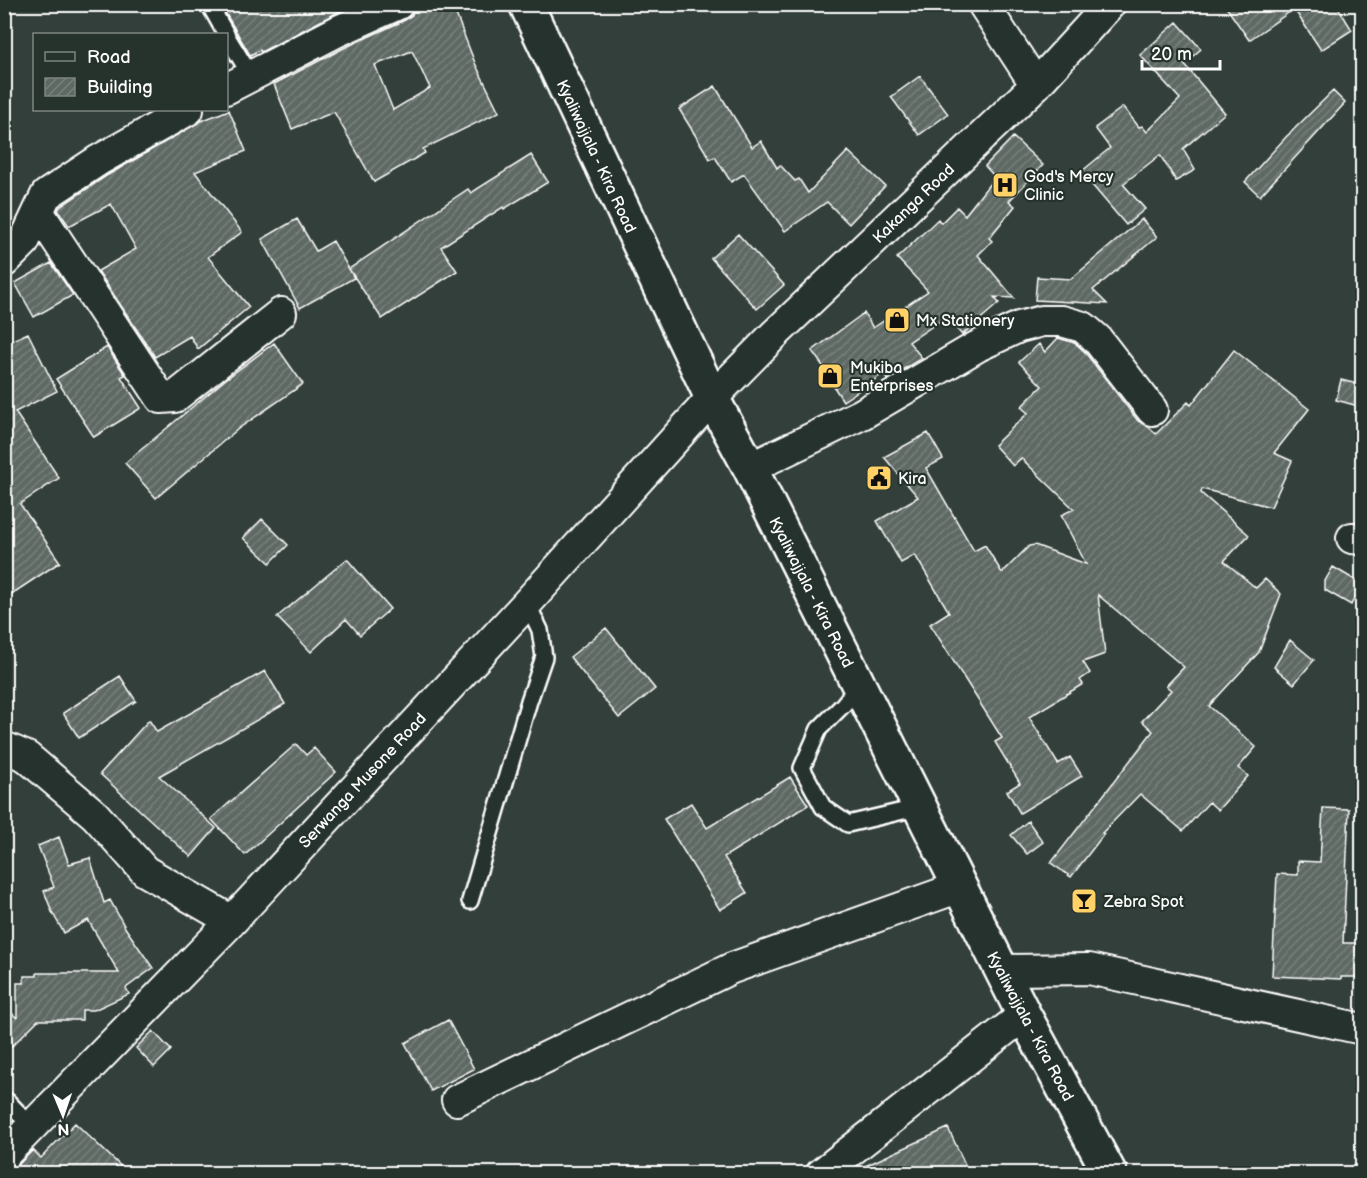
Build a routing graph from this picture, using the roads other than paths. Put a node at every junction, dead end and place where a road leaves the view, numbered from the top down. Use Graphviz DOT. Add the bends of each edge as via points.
graph roads {
  1 [pos="209,4"];
  2 [pos="398,4"];
  3 [pos="526,4"];
  4 [pos="983,4"];
  5 [pos="1110,4"];
  6 [pos="225,33"];
  7 [pos="228,42"];
  8 [pos="239,82"];
  9 [pos="1036,85"];
  10 [pos="186,111"];
  11 [pos="39,213"];
  12 [pos="4,262"];
  13 [pos="281,314"];
  14 [pos="712,398"];
  15 [pos="1152,410"];
  16 [pos="750,468"];
  17 [pos="526,603"];
  18 [pos="859,685"];
  19 [pos="4,747"];
  20 [pos="920,807"];
  21 [pos="960,887"];
  22 [pos="470,901"];
  23 [pos="232,921"];
  24 [pos="1002,970"];
  25 [pos="1024,1015"];
  26 [pos="1362,1029"];
  27 [pos="457,1100"];
  28 [pos="4,1101"];
  29 [pos="32,1127"];
  30 [pos="4,1155"];
  31 [pos="821,1173"];
  32 [pos="1110,1173"];
  1 -- 6 [label="lane"];
  2 -- 8 [label="street"];
  3 -- 14 [label="street, Kyaliwajjala - Kira Road"];
  4 -- 9 [label="street"];
  5 -- 9 [label="street, Kakanga Road"];
  7 -- 8 [label="lane"];
  9 -- 14 [label="street, Kakanga Road"];
  10 -- 11 [label="street" via="46,195"];
  11 -- 12 [label="street" via="24,242"];
  11 -- 13 [label="street" via="161,398 175,397"];
  14 -- 16 [label="street, Kyaliwajjala - Kira Road"];
  14 -- 17 [label="street, Serwanga Musone Road"];
  15 -- 16 [label="street" via="1097,339 1083,327 1042,321 978,346 862,414"];
  16 -- 18 [label="street, Kyaliwajjala - Kira Road"];
  17 -- 22 [label="lane" via="540,630 544,657"];
  17 -- 23 [label="street, Serwanga Musone Road"];
  18 -- 20 [label="street, Kyaliwajjala - Kira Road"];
  18 -- 20 [label="lane" via="819,729 802,768 823,807 848,824"];
  19 -- 23 [label="street" via="27,757 95,815 145,871"];
  20 -- 21 [label="street, Kyaliwajjala - Kira Road"];
  21 -- 24 [label="street, Kyaliwajjala - Kira Road"];
  21 -- 27 [label="street" via="732,968"];
  23 -- 29 [label="street, Serwanga Musone Road"];
  24 -- 25 [label="street, Kyaliwajjala - Kira Road"];
  24 -- 26 [label="street" via="1089,969"];
  25 -- 31 [label="street"];
  25 -- 32 [label="street, Kyaliwajjala - Kira Road"];
  28 -- 29 [label="lane"];
  29 -- 30 [label="street, Serwanga Musone Road"];
}
